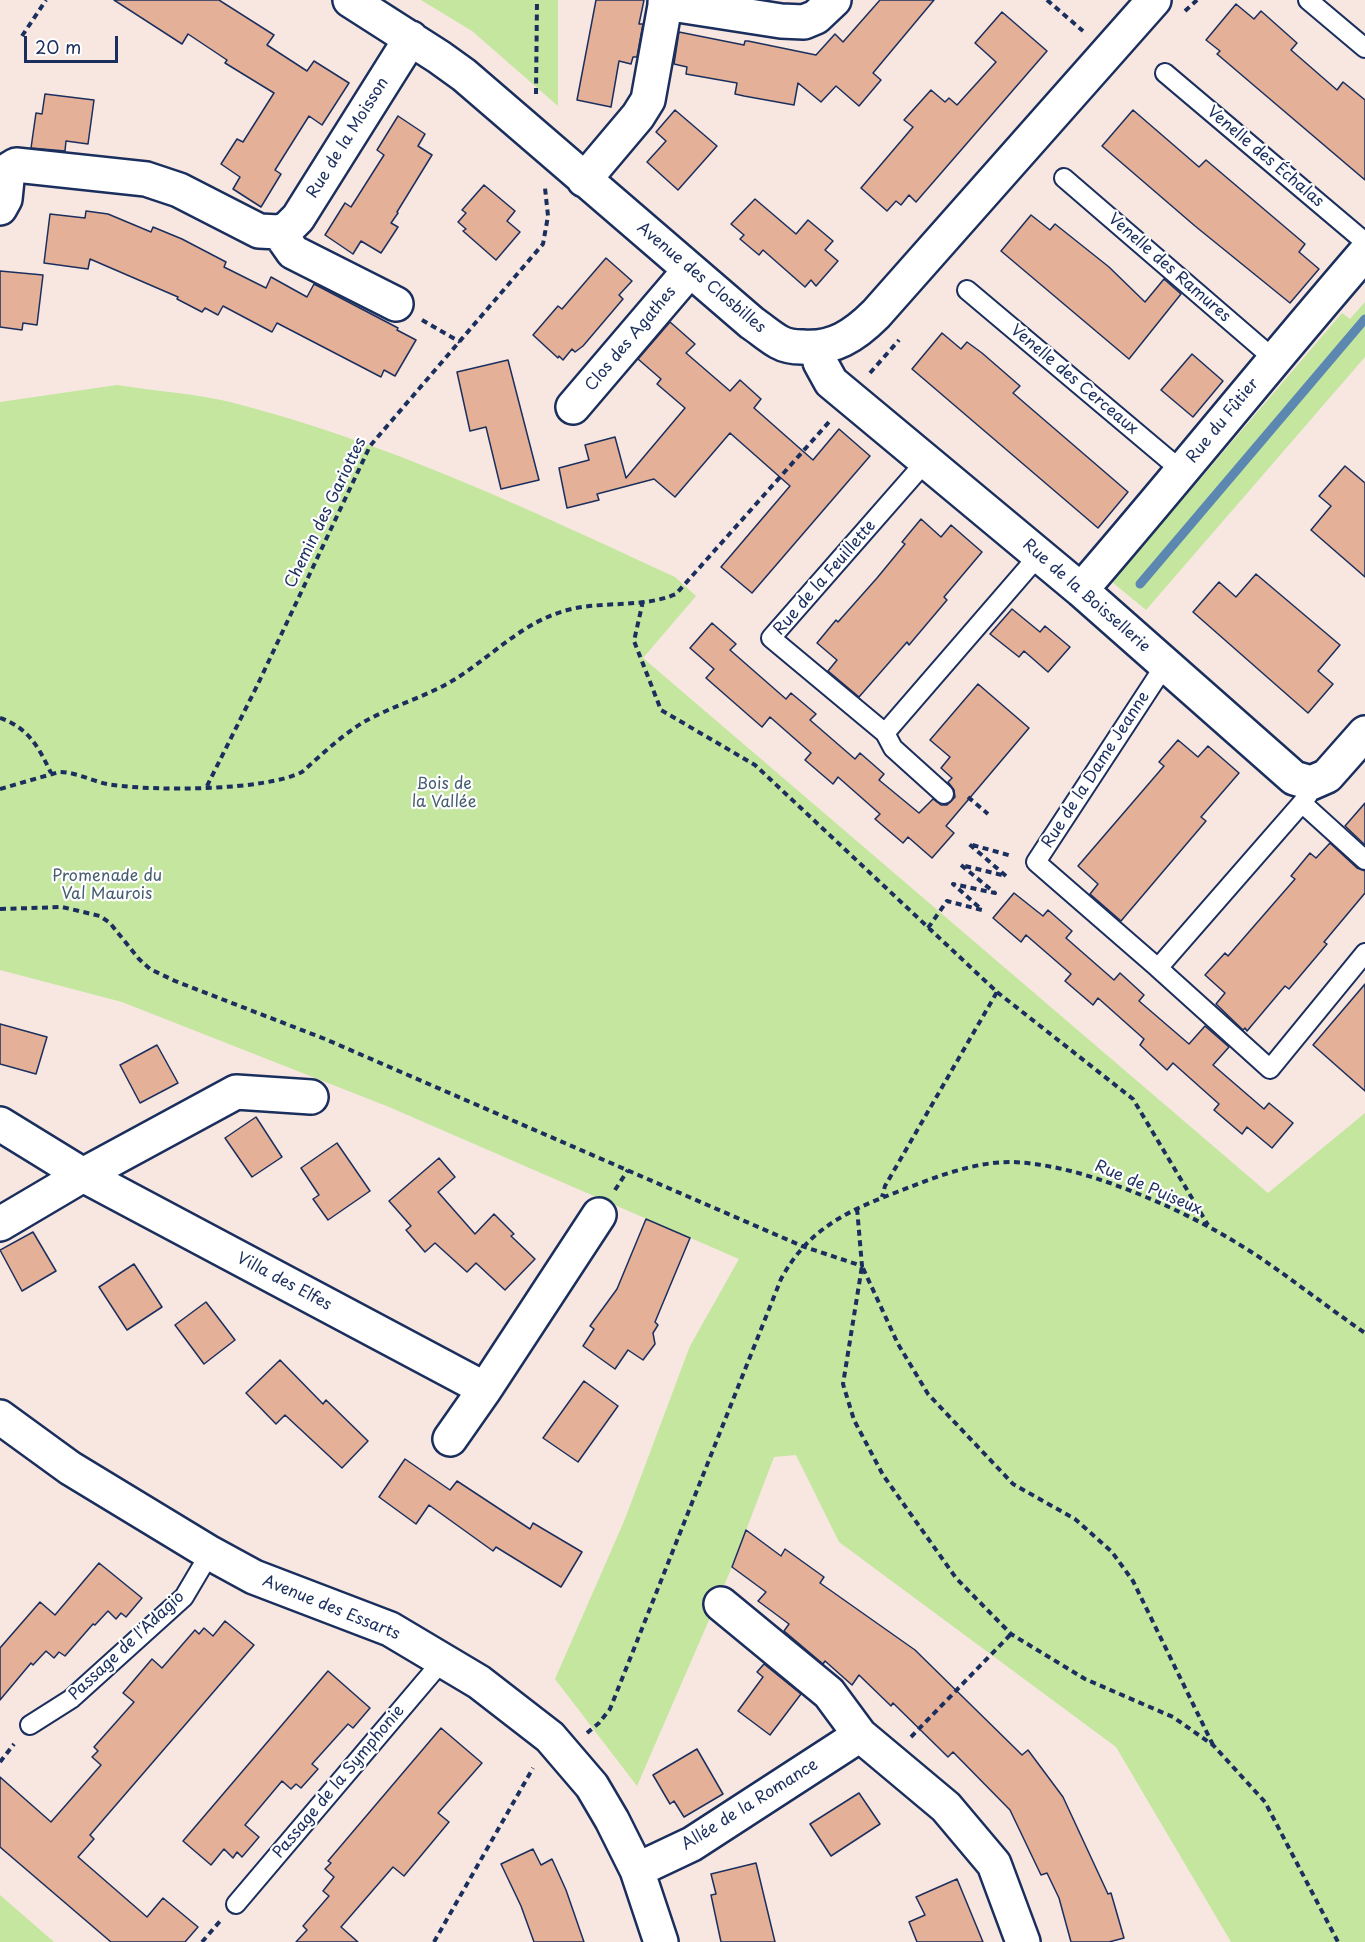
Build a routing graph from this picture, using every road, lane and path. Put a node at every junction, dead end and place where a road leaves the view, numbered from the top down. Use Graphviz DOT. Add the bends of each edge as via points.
graph roads {
  1 [pos="46,0"];
  2 [pos="350,0"];
  3 [pos="537,0"];
  4 [pos="834,0"];
  5 [pos="1047,0"];
  6 [pos="1154,0"];
  7 [pos="1308,0"];
  8 [pos="665,2"];
  9 [pos="21,36"];
  10 [pos="411,38"];
  11 [pos="1365,48"];
  12 [pos="1107,52"];
  13 [pos="1165,73"];
  14 [pos="533,99"];
  15 [pos="1064,178"];
  16 [pos="584,180"];
  17 [pos="545,183"];
  18 [pos="0,208"];
  19 [pos="279,232"];
  20 [pos="1365,242"];
  21 [pos="1365,253"];
  22 [pos="689,271"];
  23 [pos="967,290"];
  24 [pos="396,304"];
  25 [pos="460,342"];
  26 [pos="818,348"];
  27 [pos="1274,359"];
  28 [pos="850,397"];
  29 [pos="573,407"];
  30 [pos="927,460"];
  31 [pos="1182,471"];
  32 [pos="1039,555"];
  33 [pos="1081,590"];
  34 [pos="643,602"];
  35 [pos="1165,665"];
  36 [pos="0,718"];
  37 [pos="885,733"];
  38 [pos="1365,733"];
  39 [pos="51,773"];
  40 [pos="206,787"];
  41 [pos="0,789"];
  42 [pos="953,793"];
  43 [pos="1306,793"];
  44 [pos="988,814"];
  45 [pos="1365,860"];
  46 [pos="1036,862"];
  47 [pos="0,909"];
  48 [pos="928,928"];
  49 [pos="1365,953"];
  50 [pos="1158,968"];
  51 [pos="997,992"];
  52 [pos="311,1097"];
  53 [pos="0,1124"];
  54 [pos="83,1175"];
  55 [pos="882,1198"];
  56 [pos="857,1207"];
  57 [pos="599,1215"];
  58 [pos="0,1224"];
  59 [pos="1209,1227"];
  60 [pos="802,1246"];
  61 [pos="862,1266"];
  62 [pos="1365,1333"];
  63 [pos="485,1389"];
  64 [pos="0,1417"];
  65 [pos="450,1438"];
  66 [pos="210,1552"];
  67 [pos="721,1604"];
  68 [pos="1011,1634"];
  69 [pos="442,1660"];
  70 [pos="30,1725"];
  71 [pos="861,1736"];
  72 [pos="556,1743"];
  73 [pos="1213,1745"];
  74 [pos="890,1760"];
  75 [pos="637,1870"];
  76 [pos="236,1904"];
  77 [pos="434,1942"];
  78 [pos="661,1942"];
  79 [pos="1023,1942"];
  80 [pos="1338,1942"];
  1 -- 9 [label="path"];
  2 -- 10 [label="street, Avenue des Closbilles"];
  3 -- 14 [label="path" via="538,89"];
  4 -- 8 [label="street" via="816,17 804,22"];
  5 -- 12 [label="path"];
  6 -- 12 [label="street, Avenue des Closbilles"];
  7 -- 11 [label="lane"];
  8 -- 16 [label="street" via="648,100"];
  10 -- 16 [label="street, Avenue des Closbilles" via="464,75"];
  10 -- 19 [label="street, Rue de la Moisson" via="298,218"];
  12 -- 26 [label="street, Avenue des Closbilles" via="876,314 842,341"];
  13 -- 20 [label="lane, Venelle des Échalas"];
  15 -- 27 [label="lane, Venelle des Ramures"];
  16 -- 22 [label="street, Avenue des Closbilles"];
  17 -- 25 [label="path, Chemin des Gariottes" via="548,216 543,244"];
  18 -- 19 [label="street" via="5,199 8,170 16,165 146,179 179,190 259,231"];
  19 -- 24 [label="street" via="294,252"];
  21 -- 27 [label="street, Rue du Fûtier"];
  22 -- 26 [label="street, Avenue des Closbilles" via="780,343"];
  22 -- 29 [label="street, Clos des Agathes"];
  23 -- 31 [label="lane, Venelle des Cerceaux"];
  24 -- 25 [label="path"];
  25 -- 40 [label="path, Chemin des Gariottes" via="370,446"];
  26 -- 28 [label="street, Rue de la Boissellerie" via="820,362 831,382"];
  27 -- 31 [label="street, Rue du Fûtier"];
  28 -- 30 [label="street, Rue de la Boissellerie"];
  28 -- 34 [label="path" via="681,590 668,598"];
  30 -- 32 [label="street, Rue de la Boissellerie"];
  30 -- 37 [label="lane, Rue de la Feuillette" via="771,638"];
  31 -- 33 [label="street, Rue du Fûtier"];
  32 -- 33 [label="street, Rue de la Boissellerie"];
  32 -- 37 [label="lane"];
  33 -- 35 [label="street, Rue de la Boissellerie"];
  34 -- 40 [label="path" via="586,606 546,616 460,676 361,724 295,776"];
  34 -- 48 [label="path" via="634,641 661,710 755,765"];
  35 -- 43 [label="street, Rue de la Boissellerie" via="1294,778"];
  35 -- 46 [label="lane, Rue de la Dame Jeanne"];
  36 -- 39 [label="path" via="22,730 39,747"];
  37 -- 42 [label="lane, Rue de la Feuillette" via="893,748"];
  38 -- 43 [label="street" via="1327,776"];
  39 -- 40 [label="path" via="68,772 116,785"];
  39 -- 41 [label="path"];
  42 -- 44 [label="path"];
  43 -- 45 [label="lane"];
  43 -- 50 [label="lane"];
  46 -- 48 [label="path" via="969,844 1006,876 961,865 995,893 953,884 982,910 947,901"];
  46 -- 50 [label="lane, Rue de la Dame Jeanne"];
  47 -- 60 [label="path" via="62,907 100,916 150,969 174,981 325,1039"];
  48 -- 51 [label="path"];
  49 -- 50 [label="lane, Rue de la Dame Jeanne" via="1270,1069"];
  51 -- 55 [label="path" via="885,1186"];
  51 -- 59 [label="path" via="1134,1099"];
  52 -- 54 [label="street" via="236,1092"];
  53 -- 54 [label="street, Villa des Elfes"];
  54 -- 58 [label="street"];
  54 -- 63 [label="street, Villa des Elfes"];
  55 -- 56 [label="path, Rue de Puiseux"];
  55 -- 59 [label="path, Rue de Puiseux" via="975,1166 1010,1162 1096,1178"];
  56 -- 60 [label="path, Rue de Puiseux"];
  56 -- 61 [label="path"];
  57 -- 63 [label="street"];
  59 -- 62 [label="path, Rue de Puiseux"];
  60 -- 61 [label="path"];
  60 -- 72 [label="path, Rue de Puiseux" via="781,1279 610,1709 599,1723"];
  61 -- 68 [label="path" via="843,1384 854,1420 883,1475 956,1578"];
  61 -- 73 [label="path" via="898,1344 928,1394 1013,1484 1075,1519 1112,1552 1133,1581"];
  63 -- 65 [label="street"];
  64 -- 66 [label="street, Avenue des Essarts" via="70,1468"];
  66 -- 69 [label="street, Avenue des Essarts" via="254,1577 390,1629"];
  66 -- 70 [label="lane, Passage de l'Adagio" via="184,1597 71,1699"];
  67 -- 71 [label="street" via="829,1693"];
  68 -- 73 [label="path" via="1085,1679 1173,1717"];
  68 -- 74 [label="path"];
  69 -- 72 [label="street, Avenue des Essarts" via="479,1682"];
  69 -- 76 [label="lane, Passage de la Symphonie"];
  71 -- 74 [label="street"];
  71 -- 75 [label="street, Allée de la Romance" via="692,1844"];
  72 -- 75 [label="street, Avenue des Essarts" via="591,1786"];
  72 -- 77 [label="path"];
  73 -- 80 [label="path" via="1265,1802"];
  74 -- 79 [label="street" via="946,1807 994,1864"];
  75 -- 78 [label="street, Avenue des Essarts"];
}
